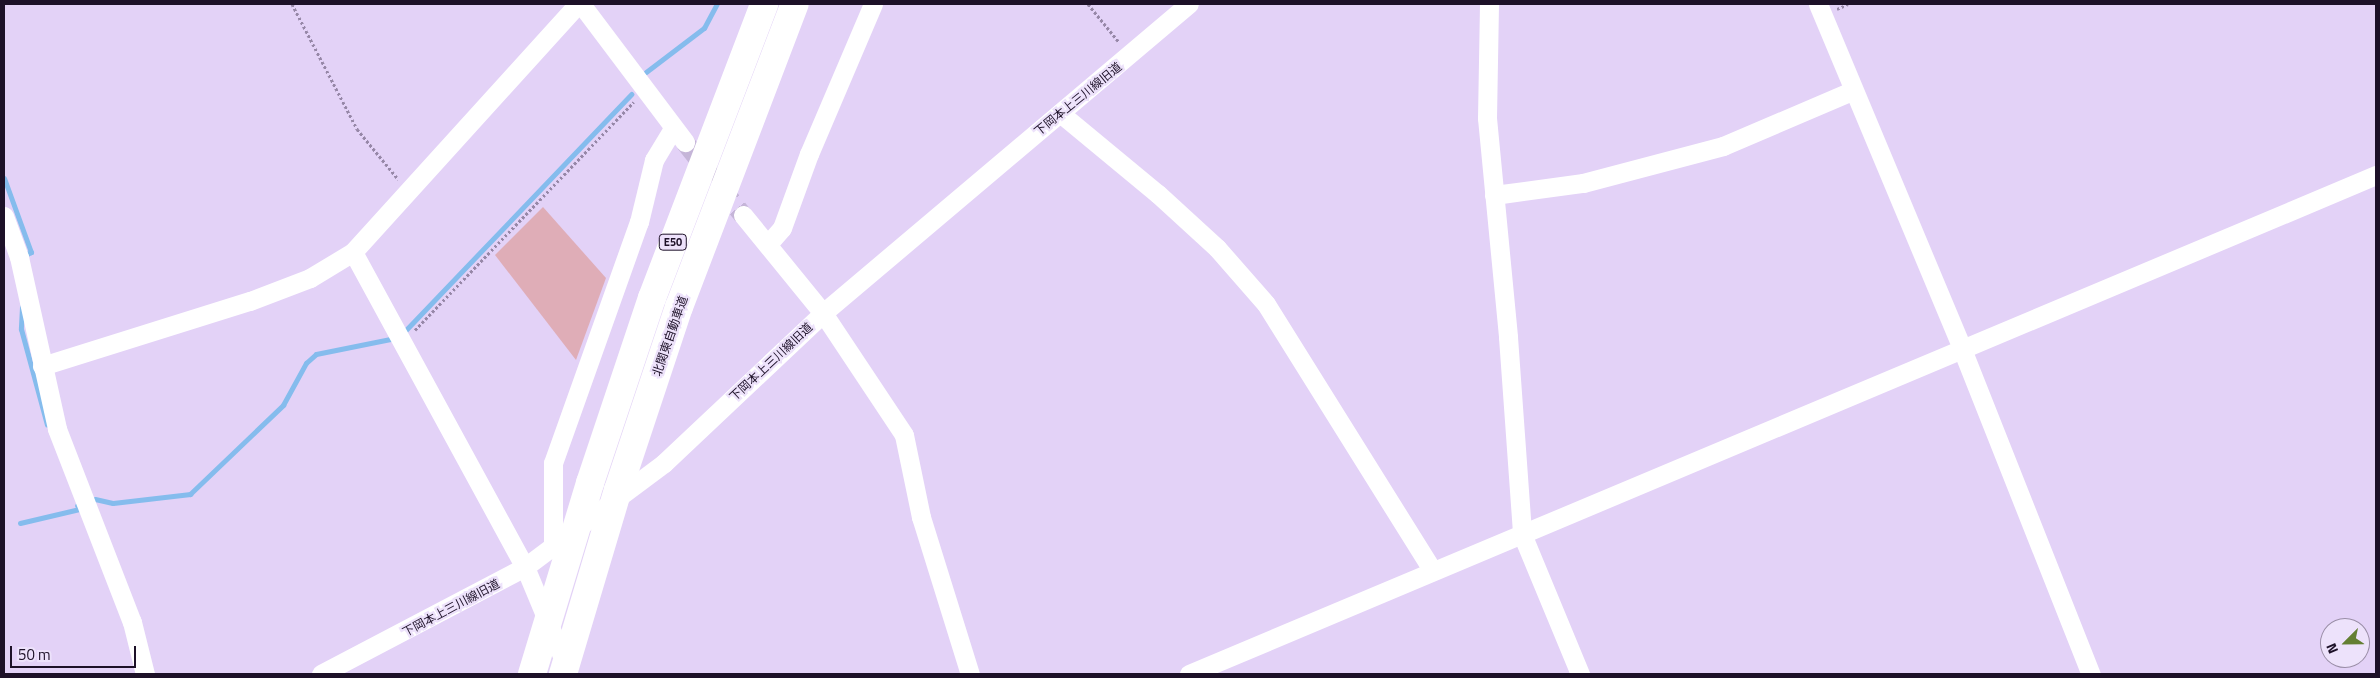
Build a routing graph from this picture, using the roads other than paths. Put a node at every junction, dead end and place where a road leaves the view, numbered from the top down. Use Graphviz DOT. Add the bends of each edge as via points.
graph roads {
  1 [pos="579,4"];
  2 [pos="764,4"];
  3 [pos="795,4"];
  4 [pos="873,4"];
  5 [pos="1189,4"];
  6 [pos="1489,4"];
  7 [pos="1818,4"];
  8 [pos="1852,91"];
  9 [pos="1060,113"];
  10 [pos="673,128"];
  11 [pos="685,142"];
  12 [pos="2376,174"];
  13 [pos="1494,195"];
  14 [pos="743,214"];
  15 [pos="4,216"];
  16 [pos="768,244"];
  17 [pos="353,252"];
  18 [pos="823,313"];
  19 [pos="1962,349"];
  20 [pos="42,366"];
  21 [pos="1522,534"];
  22 [pos="553,549"];
  23 [pos="525,567"];
  24 [pos="1432,570"];
  25 [pos="146,674"];
  26 [pos="321,674"];
  27 [pos="532,674"];
  28 [pos="563,674"];
  29 [pos="570,674"];
  30 [pos="970,674"];
  31 [pos="1190,674"];
  32 [pos="1580,674"];
  33 [pos="2091,674"];
  1 -- 10 [label="street"];
  1 -- 17 [label="street"];
  2 -- 27 [label="highway, E50" via="699,169 590,482"];
  3 -- 28 [label="highway, 北関東自動車道 / E50" via="683,298"];
  4 -- 16 [label="street" via="809,154 782,228"];
  5 -- 9 [label="street, 下岡本上三川線旧道"];
  6 -- 13 [label="street" via="1486,118"];
  7 -- 8 [label="street"];
  8 -- 13 [label="street" via="1715,149 1583,184"];
  8 -- 19 [label="street"];
  9 -- 18 [label="street, 下岡本上三川線旧道"];
  9 -- 24 [label="street" via="1217,248 1266,304"];
  10 -- 11 [label="street"];
  10 -- 22 [label="street" via="654,160 639,222 553,463"];
  12 -- 19 [label="street"];
  13 -- 21 [label="street"];
  14 -- 16 [label="street"];
  15 -- 20 [label="street" via="19,257"];
  16 -- 18 [label="street"];
  17 -- 20 [label="street" via="310,278 250,301"];
  17 -- 23 [label="street"];
  18 -- 22 [label="street, 下岡本上三川線旧道" via="664,463"];
  18 -- 30 [label="street" via="904,435 921,517"];
  19 -- 21 [label="street"];
  19 -- 33 [label="street"];
  20 -- 25 [label="street" via="57,428 132,622"];
  21 -- 24 [label="street"];
  21 -- 32 [label="street"];
  22 -- 23 [label="street, 下岡本上三川線旧道"];
  23 -- 26 [label="street, 下岡本上三川線旧道"];
  23 -- 29 [label="street"];
  24 -- 31 [label="street"];
}
